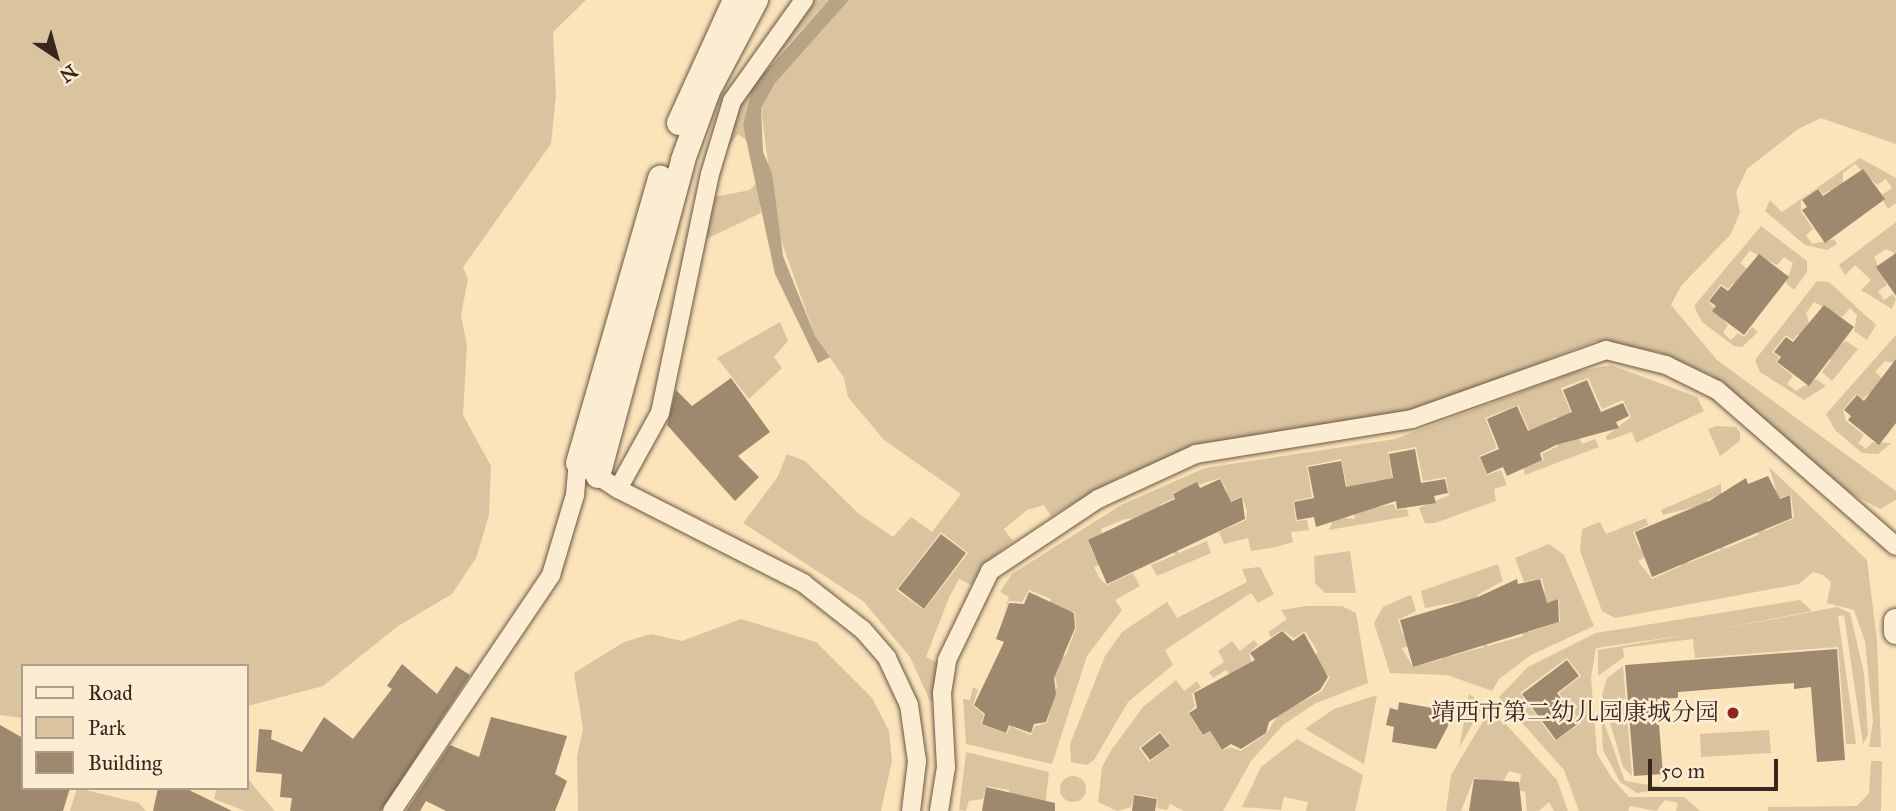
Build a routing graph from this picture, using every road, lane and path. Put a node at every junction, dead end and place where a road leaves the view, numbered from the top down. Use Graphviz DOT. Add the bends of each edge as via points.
graph roads {
  1 [pos="735,0"];
  2 [pos="756,0"];
  3 [pos="804,0"];
  4 [pos="598,476"];
  5 [pos="1896,546"];
  6 [pos="1896,621"];
  7 [pos="1896,632"];
  8 [pos="392,811"];
  9 [pos="911,811"];
  10 [pos="939,811"];
  1 -- 4 [label="street" via="690,91 660,178"];
  2 -- 4 [label="street" via="708,91 683,160"];
  3 -- 4 [label="street" via="732,101 710,174 660,413"];
  4 -- 8 [label="street" via="575,495 551,575"];
  4 -- 9 [label="street" via="803,583 871,638 894,669 909,705 917,761"];
  5 -- 10 [label="street" via="1717,390 1666,365 1606,350 1412,419 1196,454 1098,499 990,570 947,660 942,692 946,767"];
  6 -- 7 [label="street"];
}
